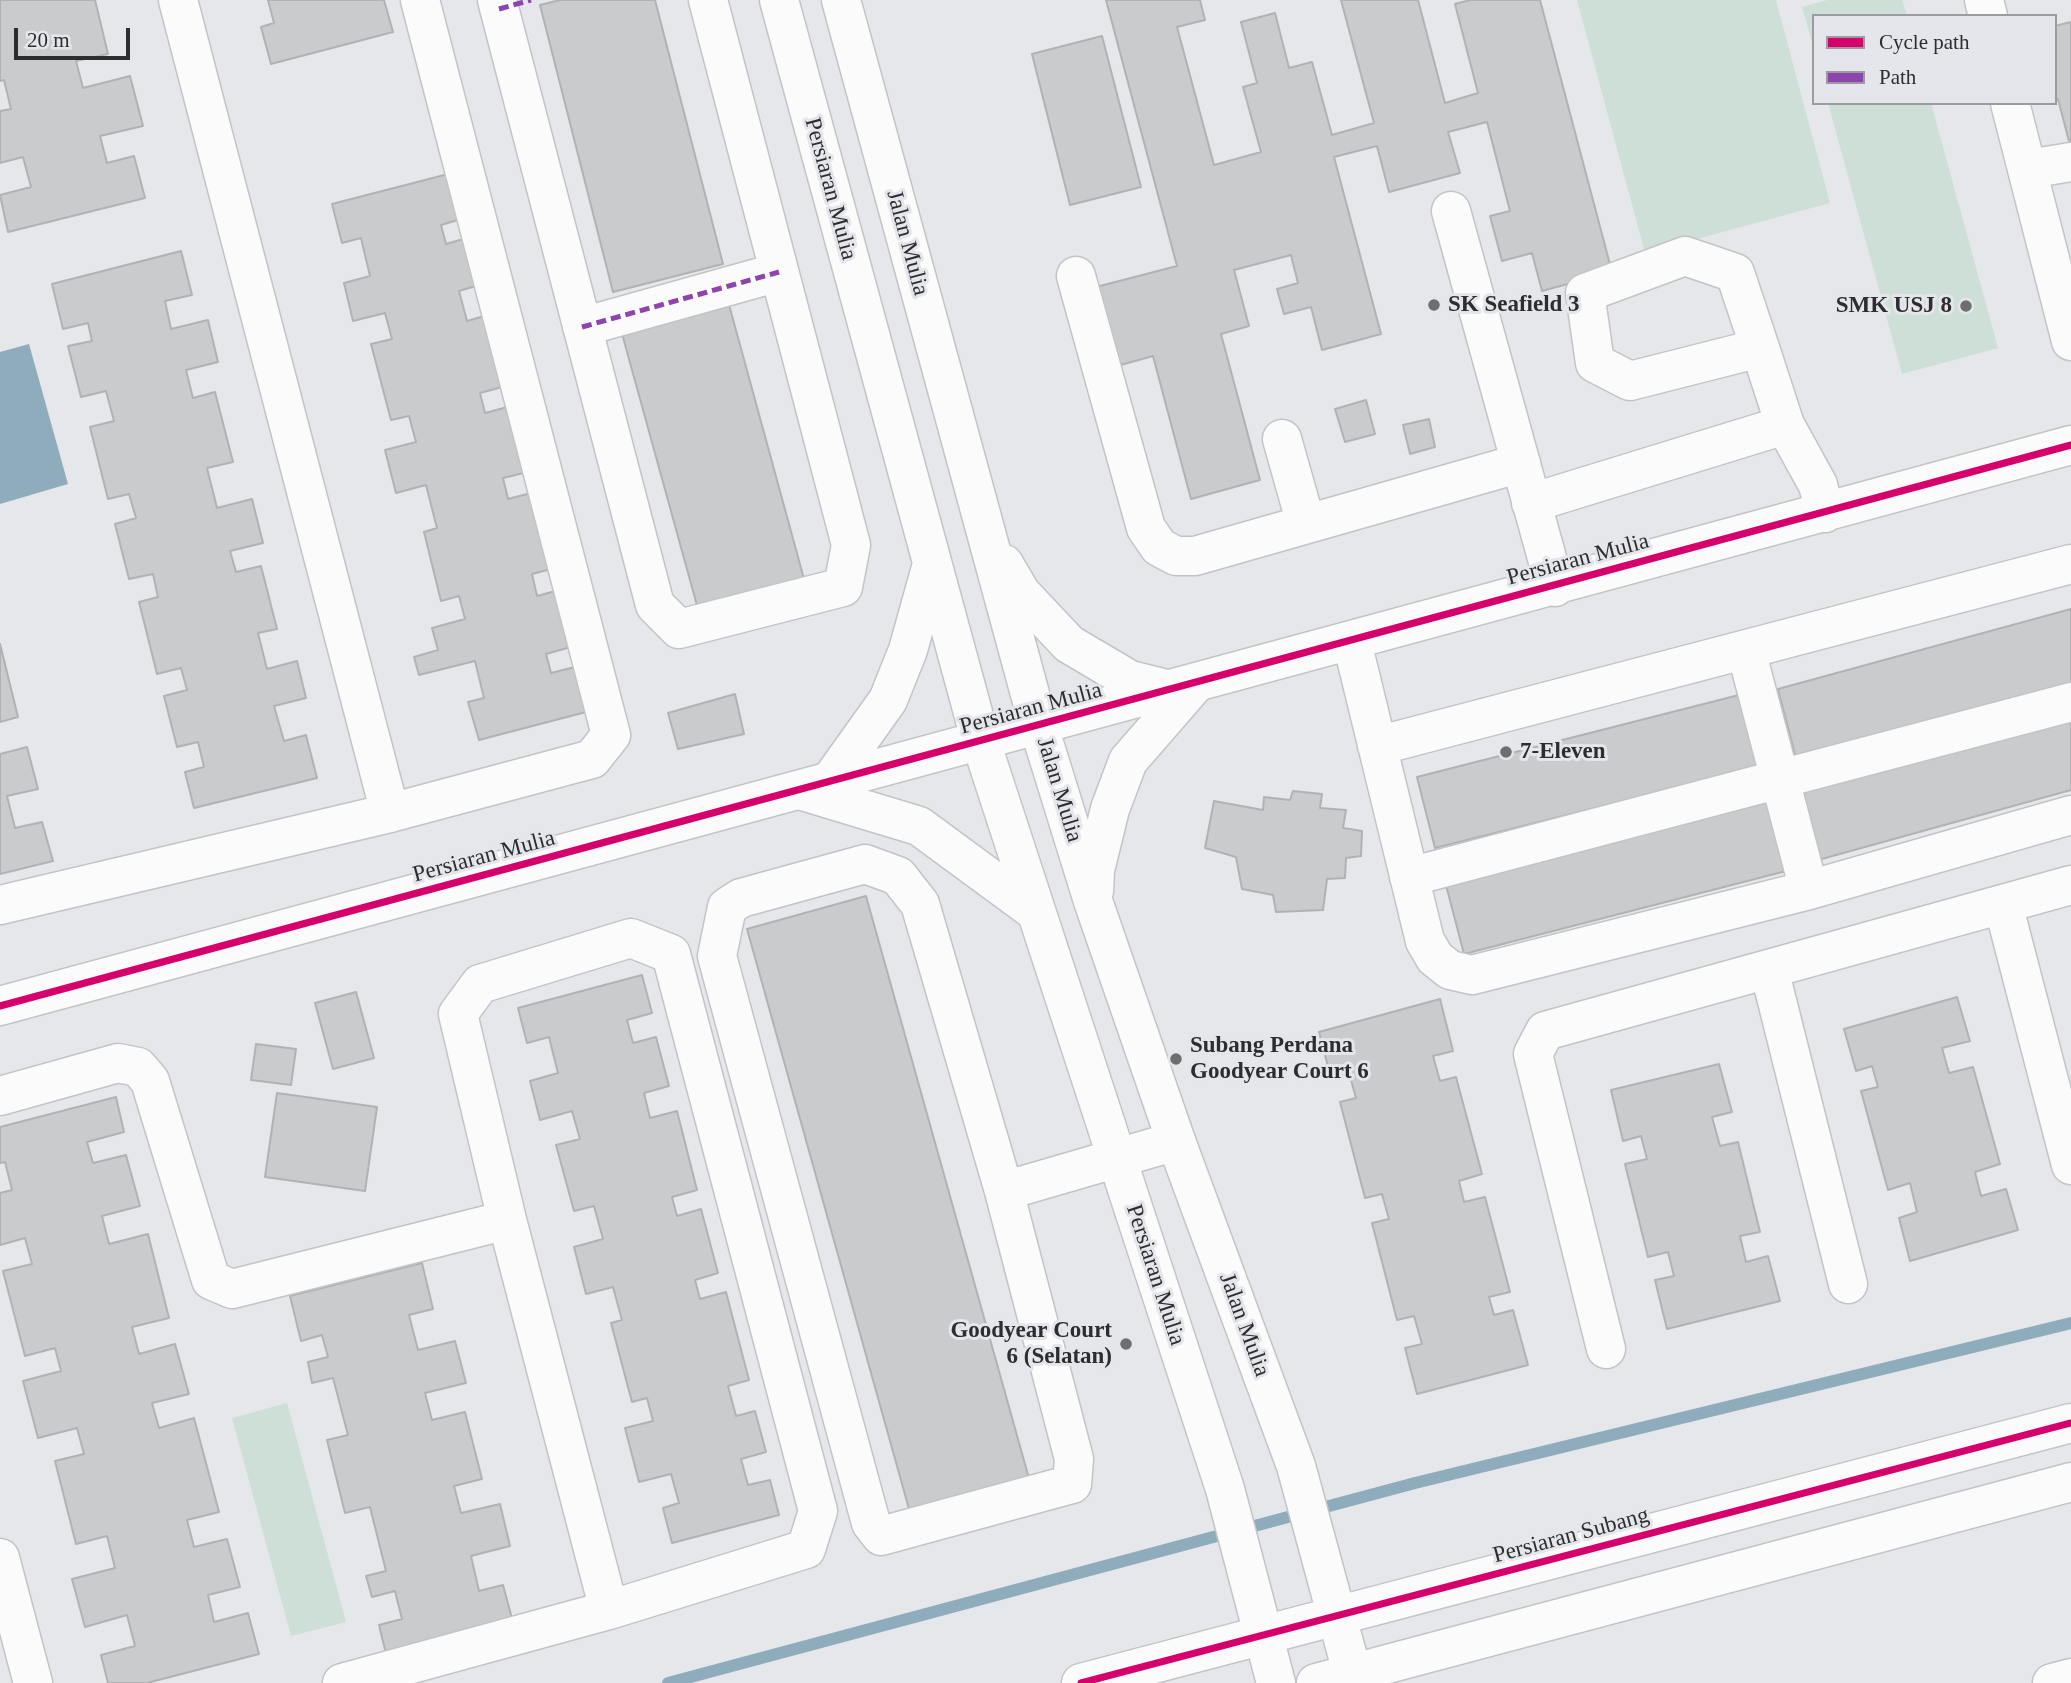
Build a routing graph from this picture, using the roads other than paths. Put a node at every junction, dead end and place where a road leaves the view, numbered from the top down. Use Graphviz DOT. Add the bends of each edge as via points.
graph roads {
  1 [pos="178,0"];
  2 [pos="420,0"];
  3 [pos="708,0"];
  4 [pos="779,0"];
  5 [pos="841,0"];
  6 [pos="509,3"];
  7 [pos="2011,105"];
  8 [pos="2071,162"];
  9 [pos="2028,169"];
  10 [pos="1451,211"];
  11 [pos="779,272"];
  12 [pos="1076,276"];
  13 [pos="2065,294"];
  14 [pos="582,327"];
  15 [pos="2071,341"];
  16 [pos="1760,348"];
  17 [pos="1785,425"];
  18 [pos="1282,439"];
  19 [pos="2071,445"];
  20 [pos="1521,463"];
  21 [pos="1531,503"];
  22 [pos="1825,513"];
  23 [pos="1306,524"];
  24 [pos="984,529"];
  25 [pos="932,563"];
  26 [pos="2071,564"];
  27 [pos="1555,587"];
  28 [pos="1352,642"];
  29 [pos="1746,650"];
  30 [pos="1184,688"];
  31 [pos="2071,702"];
  32 [pos="1039,727"];
  33 [pos="981,742"];
  34 [pos="1377,746"];
  35 [pos="1781,779"];
  36 [pos="816,787"];
  37 [pos="390,813"];
  38 [pos="2071,815"];
  39 [pos="1409,877"];
  40 [pos="2071,885"];
  41 [pos="1809,890"];
  42 [pos="1093,901"];
  43 [pos="2003,904"];
  44 [pos="0,905"];
  45 [pos="1036,912"];
  46 [pos="1769,969"];
  47 [pos="0,1006"];
  48 [pos="0,1096"];
  49 [pos="1176,1141"];
  50 [pos="1117,1158"];
  51 [pos="2071,1165"];
  52 [pos="1004,1191"];
  53 [pos="508,1220"];
  54 [pos="1848,1284"];
  55 [pos="1606,1349"];
  56 [pos="2071,1423"];
  57 [pos="2071,1482"];
  58 [pos="0,1558"];
  59 [pos="609,1610"];
  60 [pos="1338,1618"];
  61 [pos="1264,1635"];
  62 [pos="2071,1678"];
  63 [pos="1341,1679"];
  64 [pos="33,1683"];
  65 [pos="342,1683"];
  66 [pos="1081,1683"];
  67 [pos="1276,1683"];
  68 [pos="2052,1683"];
  1 -- 37 [label="main road"];
  2 -- 37 [label="main road" via="611,735 592,759"];
  3 -- 11 [label="main road"];
  4 -- 25 [label="main road, Persiaran Mulia"];
  5 -- 24 [label="main road, Jalan Mulia"];
  6 -- 14 [label="main road"];
  7 -- 9 [label="main road"];
  8 -- 9 [label="main road"];
  9 -- 13 [label="main road"];
  10 -- 20 [label="main road"];
  11 -- 14 [label="main road"];
  11 -- 14 [label="main road" via="850,545 843,587 679,629 656,605"];
  12 -- 23 [label="main road" via="1146,528 1159,547 1175,556 1195,556"];
  13 -- 15 [label="main road"];
  16 -- 16 [label="main road" via="1735,273 1685,256 1585,293 1595,363 1630,381"];
  16 -- 17 [label="main road"];
  17 -- 21 [label="main road"];
  17 -- 22 [label="main road" via="1818,485"];
  18 -- 23 [label="main road"];
  19 -- 22 [label="main road, Persiaran Mulia"];
  20 -- 21 [label="main road"];
  20 -- 23 [label="main road"];
  21 -- 27 [label="main road"];
  22 -- 27 [label="main road, Persiaran Mulia"];
  24 -- 30 [label="main road" via="1021,593 1069,644 1130,680"];
  24 -- 32 [label="main road, Jalan Mulia"];
  25 -- 33 [label="main road, Persiaran Mulia"];
  25 -- 36 [label="main road" via="908,650 888,700"];
  26 -- 29 [label="main road"];
  27 -- 28 [label="main road, Persiaran Mulia"];
  28 -- 30 [label="main road, Persiaran Mulia"];
  28 -- 34 [label="main road"];
  29 -- 34 [label="main road"];
  29 -- 35 [label="main road"];
  30 -- 32 [label="main road, Persiaran Mulia"];
  30 -- 42 [label="main road" via="1128,761 1110,809 1095,870"];
  31 -- 35 [label="main road"];
  32 -- 33 [label="main road, Persiaran Mulia"];
  32 -- 42 [label="main road, Jalan Mulia"];
  33 -- 36 [label="main road, Persiaran Mulia"];
  33 -- 45 [label="main road, Persiaran Mulia"];
  34 -- 39 [label="main road"];
  35 -- 39 [label="main road"];
  35 -- 41 [label="main road"];
  36 -- 45 [label="main road" via="919,826"];
  36 -- 47 [label="main road, Persiaran Mulia"];
  37 -- 44 [label="main road"];
  38 -- 41 [label="main road"];
  39 -- 41 [label="main road" via="1425,941 1435,958 1450,970 1472,975"];
  40 -- 43 [label="main road"];
  42 -- 49 [label="main road, Jalan Mulia"];
  43 -- 46 [label="main road"];
  43 -- 51 [label="main road"];
  45 -- 50 [label="main road, Persiaran Mulia"];
  46 -- 54 [label="main road"];
  46 -- 55 [label="main road" via="1545,1031 1533,1054"];
  48 -- 53 [label="main road" via="118,1063 138,1067 150,1081 211,1280 232,1289"];
  49 -- 50 [label="main road"];
  49 -- 60 [label="main road, Jalan Mulia" via="1296,1465"];
  50 -- 52 [label="main road"];
  50 -- 61 [label="main road, Persiaran Mulia" via="1225,1489"];
  52 -- 52 [label="main road" via="1074,1459 1072,1485 881,1536 871,1523 718,956 727,907 741,898 865,864 898,876 920,904"];
  53 -- 59 [label="main road"];
  53 -- 59 [label="main road" via="458,1014 480,984 631,938 671,954 818,1511 806,1549"];
  56 -- 60 [label="main road, Persiaran Subang"];
  57 -- 63 [label="main road"];
  58 -- 64 [label="main road"];
  59 -- 65 [label="main road"];
  60 -- 61 [label="main road, Persiaran Subang"];
  60 -- 63 [label="main road, Jalan Mulia"];
  61 -- 66 [label="main road, Persiaran Subang"];
  61 -- 67 [label="main road"];
  62 -- 68 [label="main road"];
}
